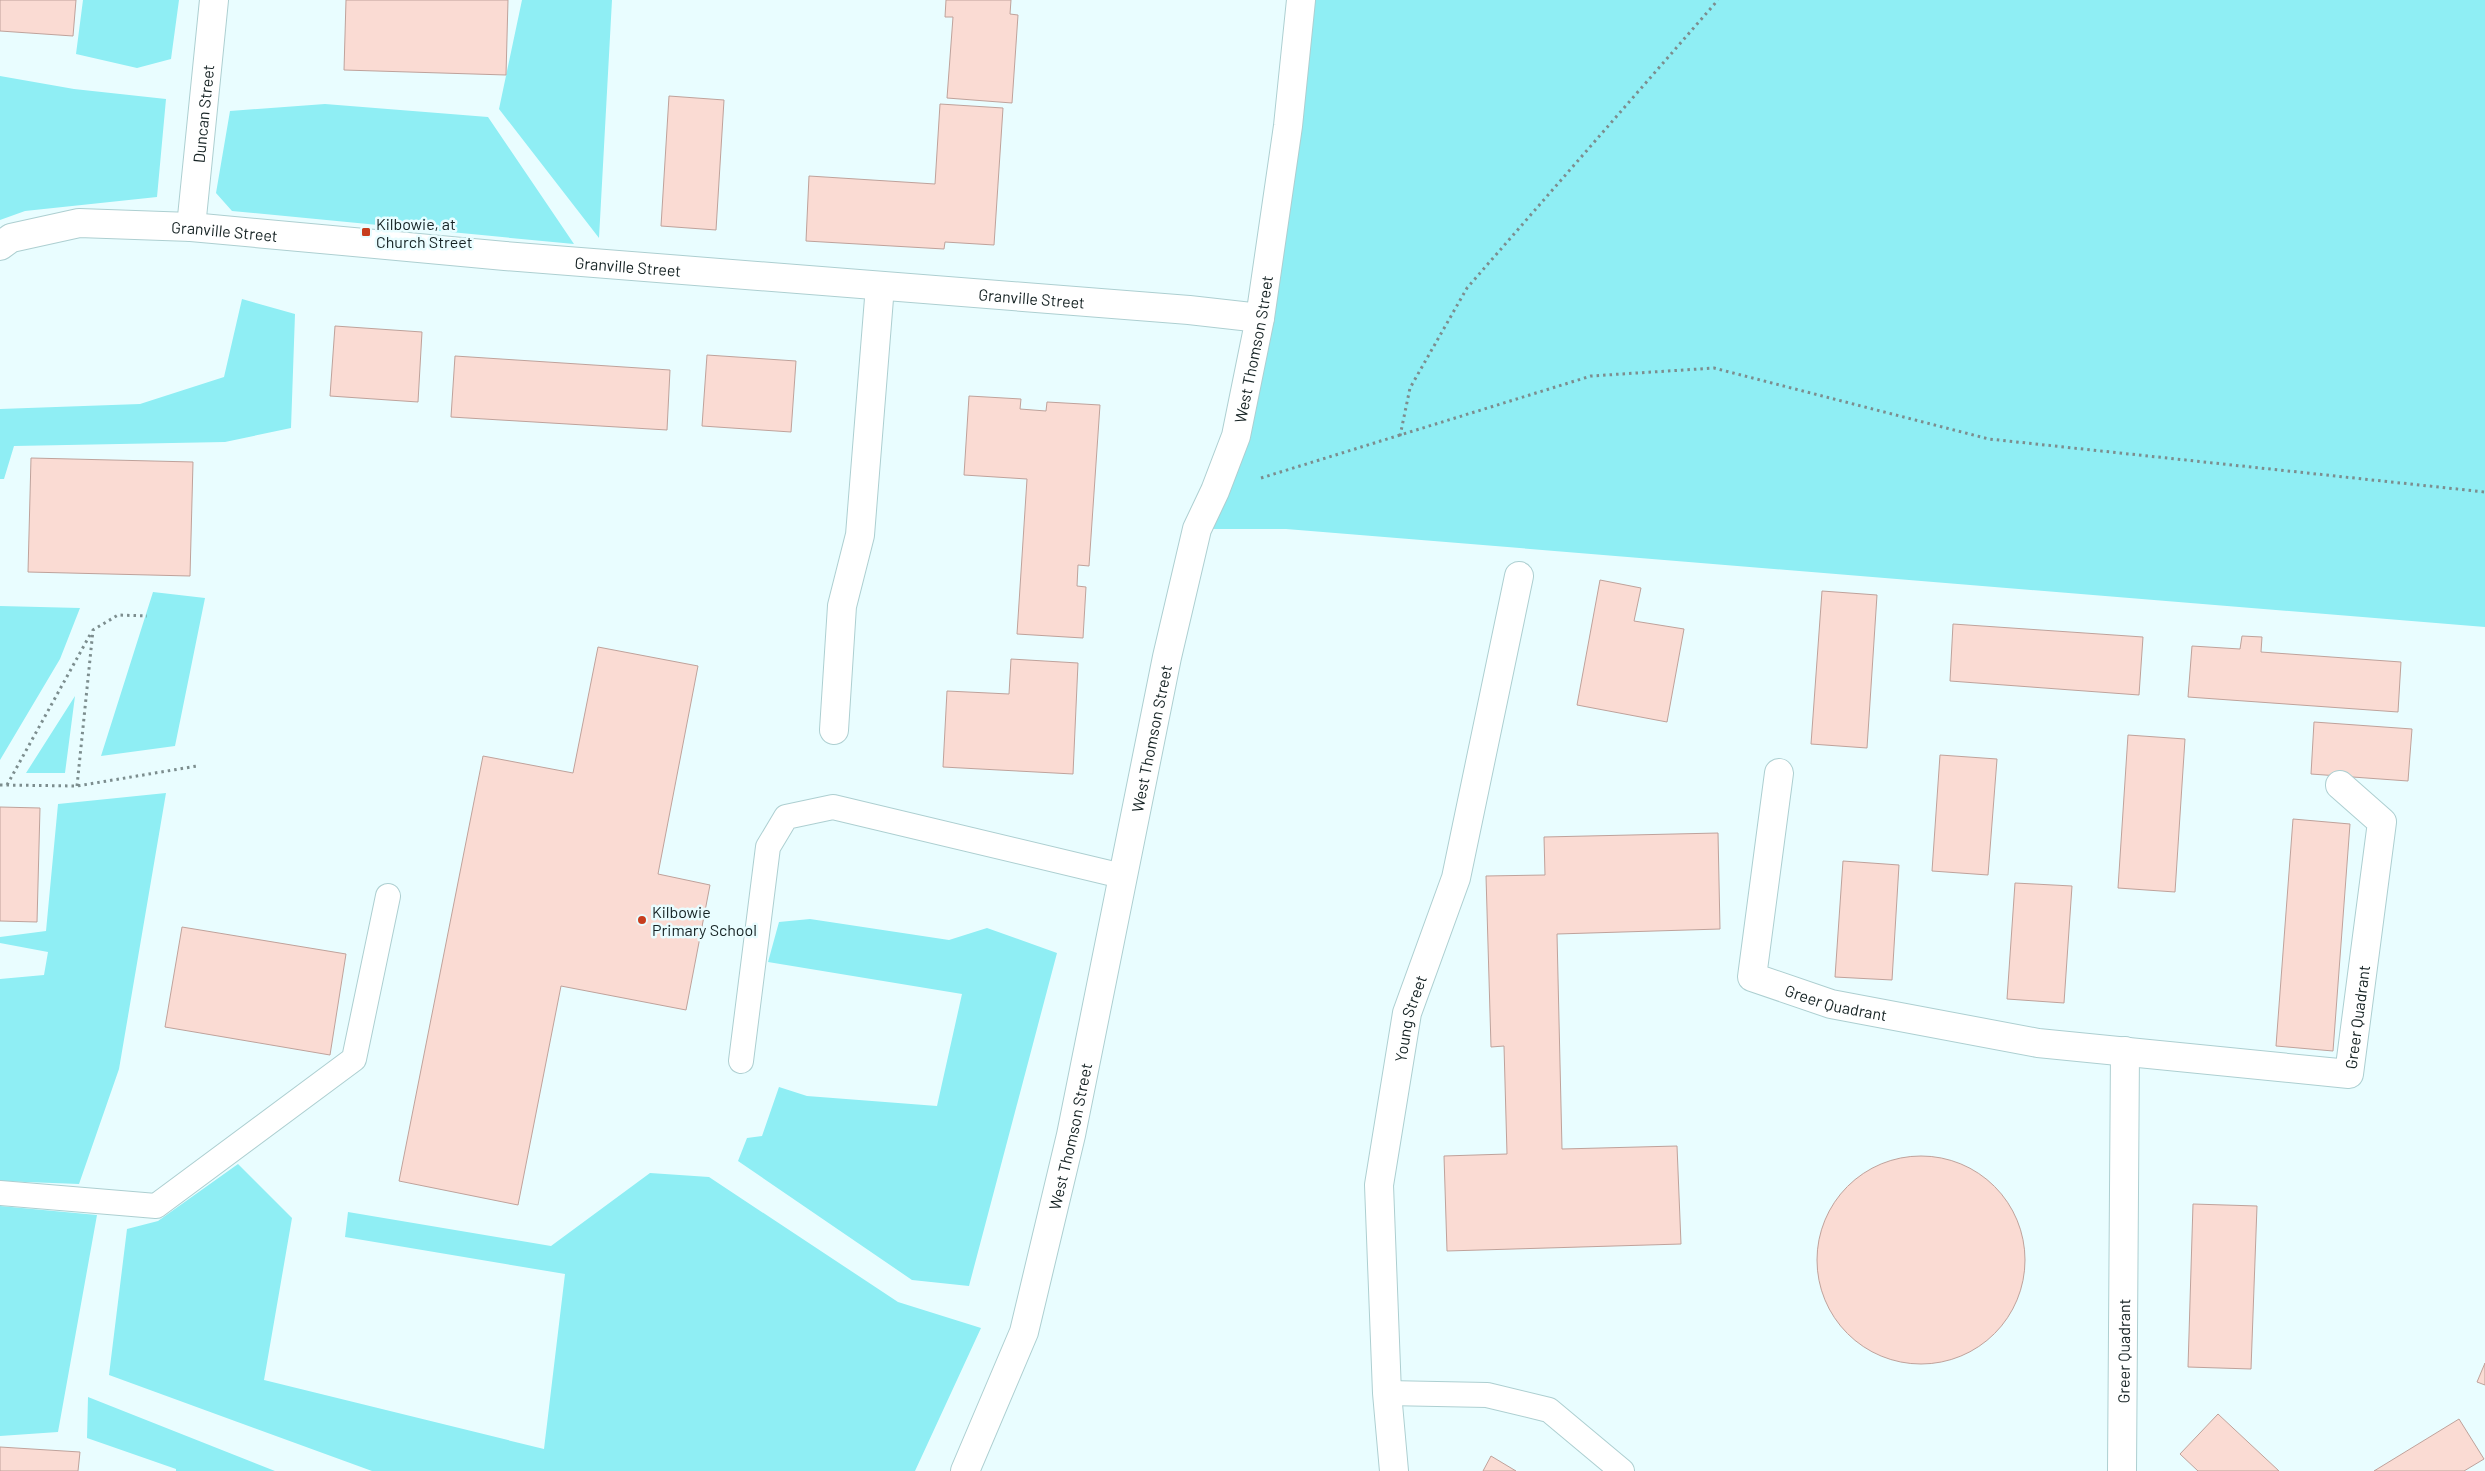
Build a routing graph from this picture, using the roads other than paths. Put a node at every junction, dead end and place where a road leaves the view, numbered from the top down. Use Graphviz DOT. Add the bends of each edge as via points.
graph roads {
  1 [pos="214,0"];
  2 [pos="1301,0"];
  3 [pos="191,227"];
  4 [pos="0,246"];
  5 [pos="880,286"];
  6 [pos="1260,318"];
  7 [pos="1519,576"];
  8 [pos="834,730"];
  9 [pos="1779,773"];
  10 [pos="2340,785"];
  11 [pos="1122,876"];
  12 [pos="388,896"];
  13 [pos="2126,1051"];
  14 [pos="741,1061"];
  15 [pos="0,1193"];
  16 [pos="1387,1393"];
  17 [pos="965,1471"];
  18 [pos="1394,1471"];
  19 [pos="1622,1471"];
  20 [pos="2122,1471"];
  1 -- 3 [label="street, Duncan Street"];
  2 -- 6 [label="street, West Thomson Street" via="1288,126"];
  3 -- 4 [label="street, Granville Street" via="78,222 12,238"];
  3 -- 5 [label="street, Granville Street"];
  5 -- 6 [label="street, Granville Street"];
  5 -- 8 [label="street" via="860,535 842,606"];
  6 -- 11 [label="street, West Thomson Street" via="1236,436 1197,530"];
  7 -- 16 [label="street, Young Street" via="1456,878 1407,1012 1379,1185"];
  9 -- 13 [label="street, Greer Quadrant" via="1752,977 1831,1004 2038,1043"];
  10 -- 13 [label="street, Greer Quadrant" via="2382,822 2349,1074"];
  11 -- 14 [label="lane" via="834,807 786,817 768,847"];
  11 -- 17 [label="street, West Thomson Street" via="1071,1135 1024,1332"];
  12 -- 15 [label="lane" via="354,1059 156,1206"];
  13 -- 20 [label="street, Greer Quadrant"];
  16 -- 18 [label="street, Young Street"];
  16 -- 19 [label="lane" via="1487,1395 1549,1410"];
}
